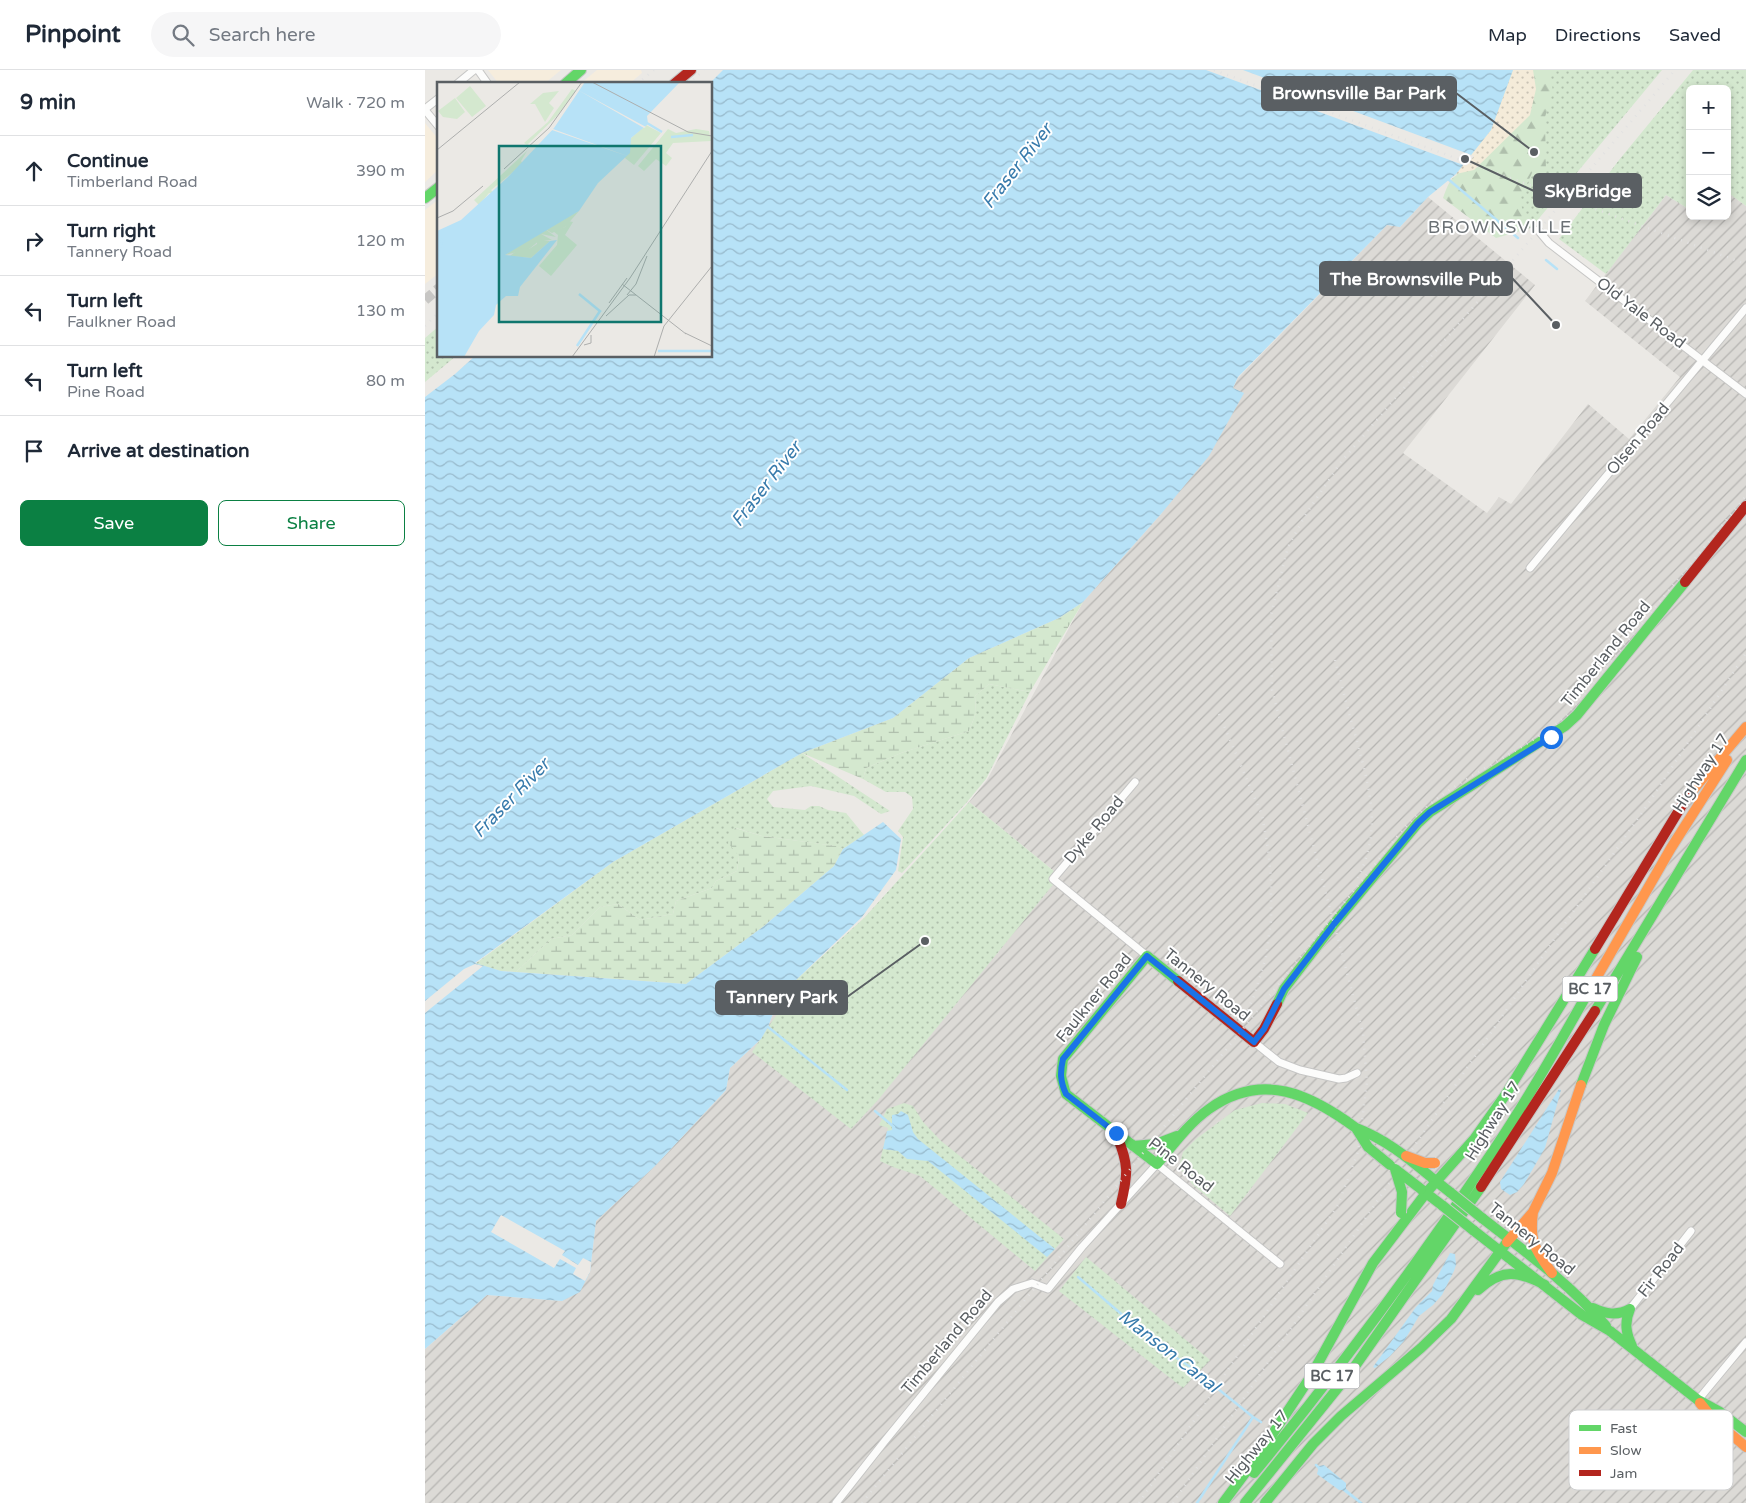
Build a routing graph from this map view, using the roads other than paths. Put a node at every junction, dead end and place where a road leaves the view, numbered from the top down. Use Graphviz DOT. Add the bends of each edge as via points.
graph roads {
  1 [pos="474,70"];
  2 [pos="478,70"];
  3 [pos="581,70"];
  4 [pos="691,70"];
  5 [pos="459,82"];
  6 [pos="487,82"];
  7 [pos="567,82"];
  8 [pos="676,82"];
  9 [pos="437,100"];
  10 [pos="425,110"];
  11 [pos="437,125"];
  12 [pos="437,189"];
  13 [pos="425,198"];
  14 [pos="1539,230"];
  15 [pos="1746,308"];
  16 [pos="1703,361"];
  17 [pos="1746,394"];
  18 [pos="1746,506"];
  19 [pos="1530,568"];
  20 [pos="1746,729"];
  21 [pos="1746,760"];
  22 [pos="1135,782"];
  23 [pos="1053,879"];
  24 [pos="1657,911"];
  25 [pos="1147,956"];
  26 [pos="1254,1042"];
  27 [pos="1063,1059"];
  28 [pos="1357,1073"];
  29 [pos="1356,1128"];
  30 [pos="1116,1133"];
  31 [pos="1182,1134"];
  32 [pos="1475,1138"];
  33 [pos="1133,1146"];
  34 [pos="1406,1156"];
  35 [pos="1157,1164"];
  36 [pos="1395,1169"];
  37 [pos="1434,1179"];
  38 [pos="1423,1191"];
  39 [pos="1121,1204"];
  40 [pos="1533,1212"];
  41 [pos="1397,1230"];
  42 [pos="1691,1231"];
  43 [pos="1509,1240"];
  44 [pos="1500,1250"];
  45 [pos="1280,1264"];
  46 [pos="1551,1273"];
  47 [pos="1545,1285"];
  48 [pos="1462,1305"];
  49 [pos="1590,1306"];
  50 [pos="1630,1309"];
  51 [pos="1610,1331"];
  52 [pos="1746,1342"];
  53 [pos="1635,1351"];
  54 [pos="1698,1400"];
  55 [pos="1706,1410"];
  56 [pos="1716,1410"];
  57 [pos="1733,1422"];
  58 [pos="1746,1432"];
  59 [pos="1733,1436"];
  60 [pos="1746,1447"];
  61 [pos="836,1503"];
  62 [pos="1223,1503"];
  63 [pos="1230,1503"];
  64 [pos="1245,1503"];
  65 [pos="1265,1503"];
  1 -- 5 [label="street"];
  2 -- 6 [label="street"];
  3 -- 7 [label="main road"];
  4 -- 8 [label="main road"];
  9 -- 10 [label="street"];
  10 -- 11 [label="street"];
  12 -- 13 [label="main road"];
  14 -- 16 [label="street, Old Yale Road" via="1549,244"];
  15 -- 16 [label="street, Olsen Road"];
  16 -- 17 [label="street, Old Yale Road"];
  16 -- 19 [label="street, Olsen Road"];
  18 -- 26 [label="main road, Timberland Road" via="1571,721 1418,823 1284,989"];
  20 -- 32 [label="main road" via="1690,793 1529,1059"];
  20 -- 63 [label="main road, Highway 17 / BC 17" via="1671,848 1494,1150 1376,1319"];
  21 -- 24 [label="main road, Highway 17 / BC 17"];
  22 -- 23 [label="street, Dyke Road"];
  23 -- 25 [label="street, Tannery Road"];
  24 -- 40 [label="main road" via="1581,1080 1552,1173"];
  24 -- 64 [label="main road, Highway 17 / BC 17" via="1541,1096 1438,1251 1315,1418"];
  25 -- 26 [label="main road, Tannery Road"];
  25 -- 27 [label="main road, Faulkner Road"];
  26 -- 28 [label="street, Tannery Road" via="1279,1062 1295,1068 1339,1079"];
  27 -- 30 [label="main road, Pine Road" via="1060,1076 1066,1094"];
  29 -- 31 [label="main road, Tannery Road" via="1304,1096 1266,1089 1228,1098 1210,1108"];
  29 -- 34 [label="main road, Tannery Road, bridge" via="1375,1135"];
  29 -- 36 [label="main road, Tannery Road, bridge" via="1368,1147"];
  30 -- 33 [label="main road, Pine Road"];
  30 -- 39 [label="main road" via="1129,1172"];
  31 -- 33 [label="main road" via="1163,1144"];
  31 -- 35 [label="main road, Tannery Road"];
  32 -- 34 [label="main road, bridge" via="1442,1162 1425,1163"];
  32 -- 37 [label="main road"];
  33 -- 35 [label="main road, Pine Road"];
  34 -- 37 [label="main road, Tannery Road, bridge"];
  35 -- 39 [label="street, Timberland Road"];
  35 -- 45 [label="street, Pine Road"];
  36 -- 38 [label="main road, Tannery Road, bridge"];
  36 -- 41 [label="main road, bridge" via="1403,1192"];
  37 -- 38 [label="main road"];
  37 -- 43 [label="main road, Tannery Road, bridge"];
  38 -- 41 [label="main road"];
  38 -- 44 [label="main road, Tannery Road, bridge"];
  39 -- 61 [label="street, Timberland Road" via="1049,1289 1032,1283 1013,1289 998,1302"];
  40 -- 43 [label="main road"];
  40 -- 46 [label="main road" via="1532,1242"];
  41 -- 62 [label="main road" via="1373,1263 1311,1376"];
  42 -- 50 [label="street, Fir Road"];
  43 -- 44 [label="main road"];
  43 -- 46 [label="main road, Tannery Road"];
  44 -- 47 [label="main road, Tannery Road"];
  44 -- 48 [label="main road"];
  46 -- 49 [label="main road, Tannery Road"];
  47 -- 48 [label="main road" via="1522,1274 1502,1274 1485,1282"];
  47 -- 51 [label="main road, Tannery Road" via="1582,1315"];
  48 -- 65 [label="main road" via="1421,1348 1334,1422"];
  49 -- 50 [label="main road" via="1614,1315"];
  49 -- 51 [label="main road, Tannery Road"];
  50 -- 53 [label="main road" via="1624,1323 1626,1335"];
  51 -- 53 [label="main road, Tannery Road"];
  52 -- 54 [label="street"];
  53 -- 54 [label="main road, Tannery Road"];
  54 -- 55 [label="main road, Tannery Road"];
  54 -- 56 [label="main road, Tannery Road"];
  57 -- 58 [label="main road, Tannery Road"];
  59 -- 60 [label="main road, Tannery Road"];
}
